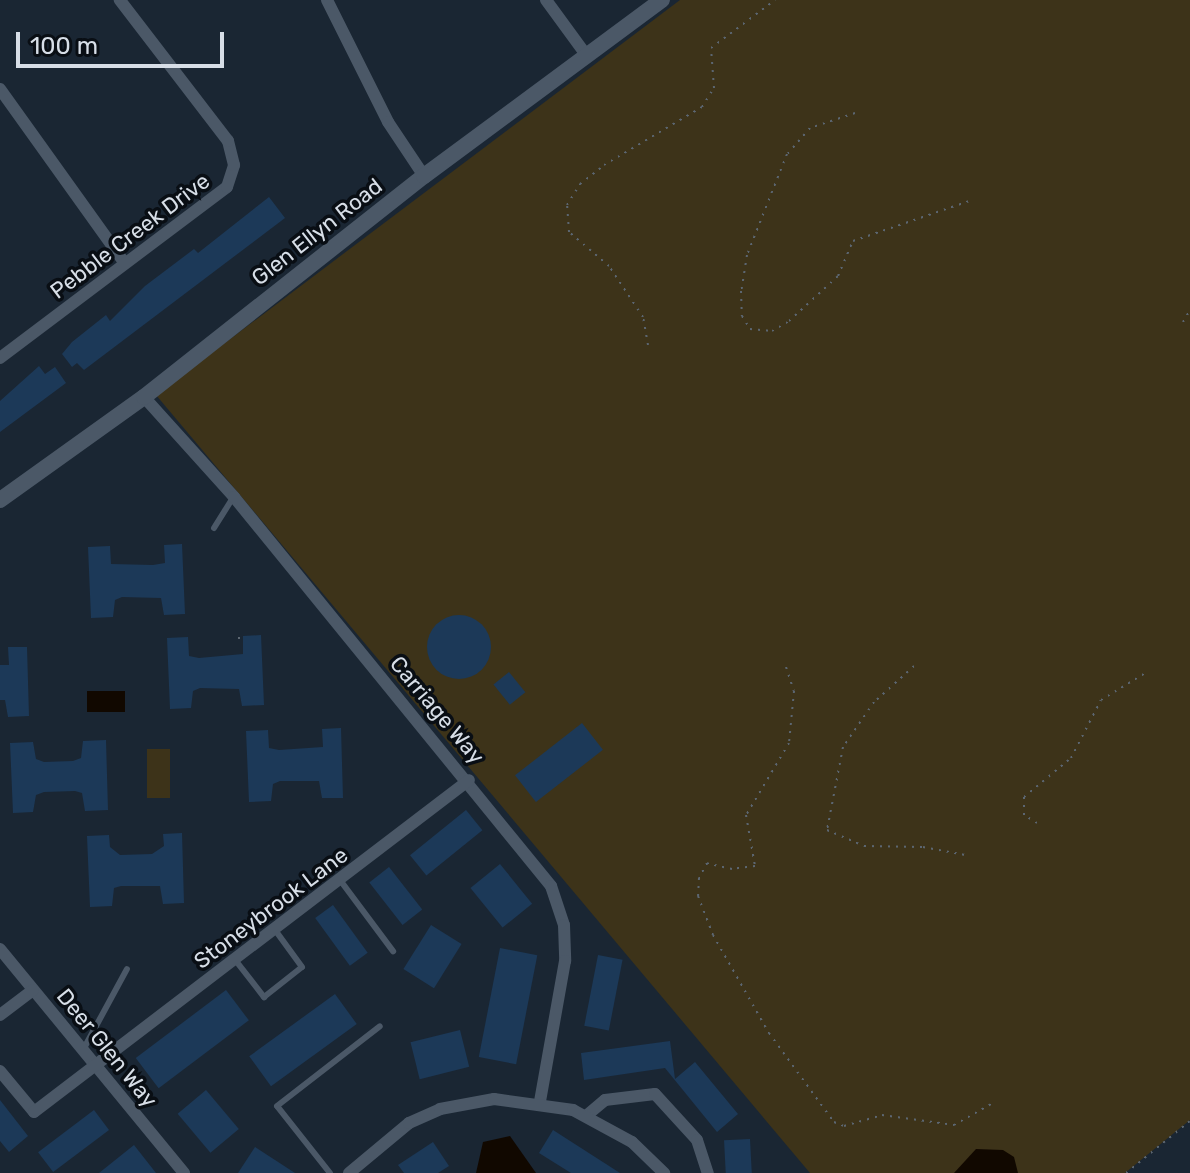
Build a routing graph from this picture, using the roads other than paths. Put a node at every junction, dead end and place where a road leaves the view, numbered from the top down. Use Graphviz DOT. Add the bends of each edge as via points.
graph roads {
  1 [pos="120,0"];
  2 [pos="327,0"];
  3 [pos="546,0"];
  4 [pos="662,0"];
  5 [pos="587,56"];
  6 [pos="0,89"];
  7 [pos="424,176"];
  8 [pos="123,261"];
  9 [pos="0,358"];
  10 [pos="144,397"];
  11 [pos="234,497"];
  12 [pos="0,500"];
  13 [pos="214,528"];
  14 [pos="469,780"];
  15 [pos="340,880"];
  16 [pos="275,930"];
  17 [pos="0,949"];
  18 [pos="393,951"];
  19 [pos="236,961"];
  20 [pos="127,969"];
  21 [pos="33,990"];
  22 [pos="0,1015"];
  23 [pos="380,1026"];
  24 [pos="83,1050"];
  25 [pos="95,1065"];
  26 [pos="0,1071"];
  27 [pos="540,1102"];
  28 [pos="586,1116"];
  29 [pos="184,1173"];
  30 [pos="330,1173"];
  31 [pos="349,1173"];
  32 [pos="664,1173"];
  33 [pos="708,1173"];
  1 -- 8 [label="street, Pebble Creek Drive" via="221,130 234,165 219,198 147,251"];
  2 -- 7 [label="street" via="388,122"];
  3 -- 5 [label="street"];
  4 -- 5 [label="street, Glen Ellyn Road"];
  5 -- 7 [label="street, Glen Ellyn Road"];
  6 -- 8 [label="street"];
  7 -- 10 [label="street, Glen Ellyn Road"];
  8 -- 9 [label="street, Pebble Creek Drive" via="110,278"];
  10 -- 11 [label="street, Carriage Way"];
  10 -- 12 [label="street, Glen Ellyn Road"];
  11 -- 13 [label="lane"];
  11 -- 14 [label="street, Carriage Way"];
  14 -- 15 [label="street, Stoneybrook Lane"];
  14 -- 27 [label="street, Carriage Way" via="534,860 560,903 565,961"];
  15 -- 16 [label="street, Stoneybrook Lane"];
  15 -- 18 [label="lane"];
  16 -- 19 [label="street, Stoneybrook Lane"];
  16 -- 19 [label="lane" via="302,967 264,997"];
  17 -- 21 [label="street, Deer Glen Way"];
  19 -- 25 [label="street, Stoneybrook Lane"];
  20 -- 24 [label="lane"];
  21 -- 22 [label="street"];
  21 -- 24 [label="street, Deer Glen Way"];
  23 -- 30 [label="lane" via="277,1106"];
  24 -- 25 [label="street, Deer Glen Way"];
  25 -- 26 [label="street, Stoneybrook Lane" via="34,1112"];
  25 -- 29 [label="street, Deer Glen Way"];
  27 -- 28 [label="street"];
  27 -- 31 [label="street" via="485,1100 440,1109 376,1146"];
  28 -- 32 [label="street" via="632,1142"];
  28 -- 33 [label="street" via="605,1100 655,1094 697,1140"];
}
